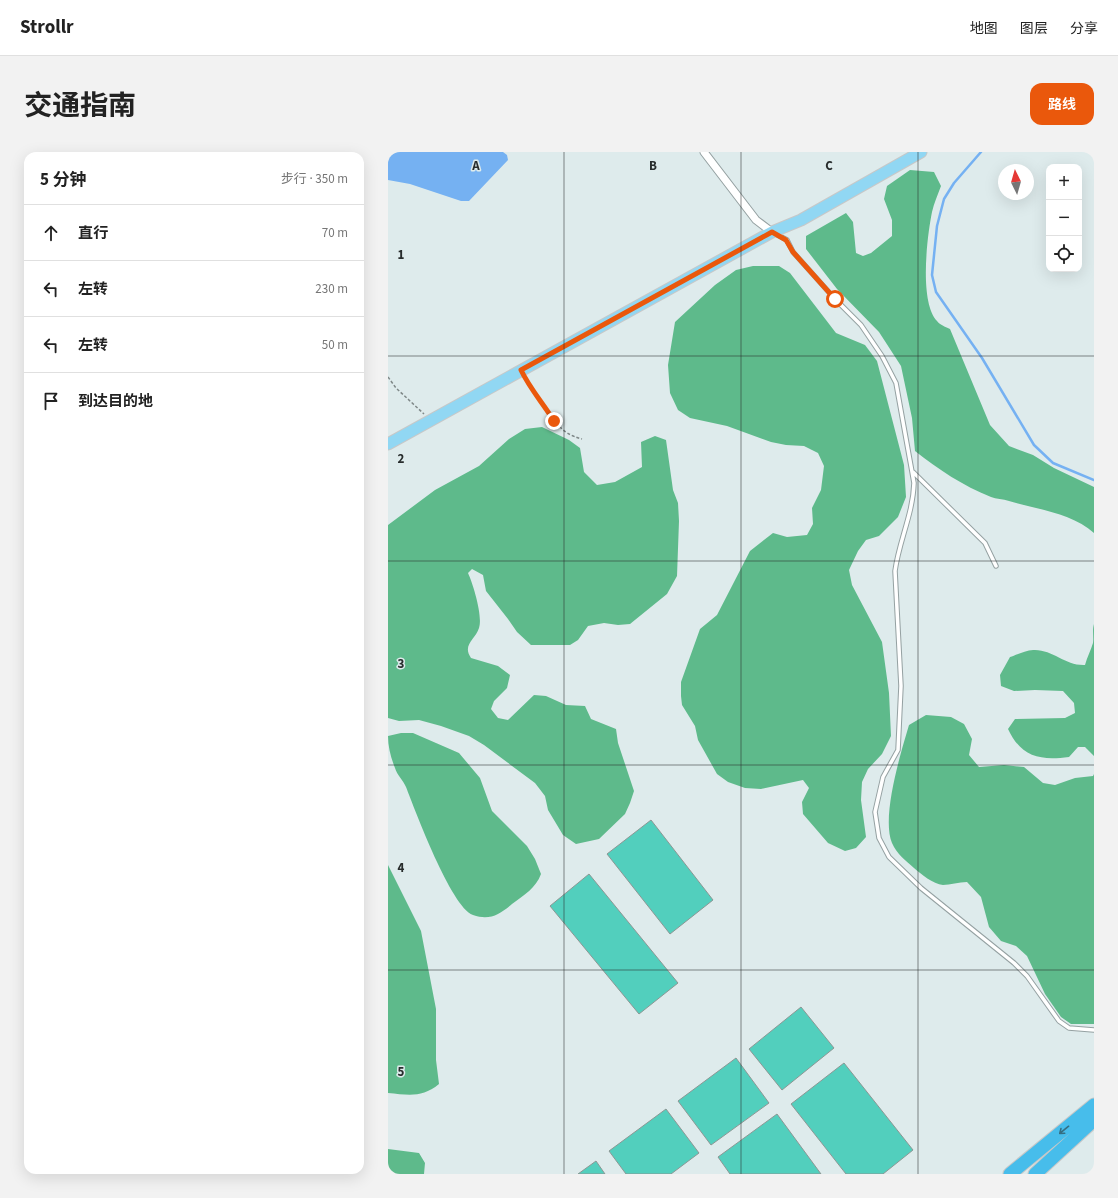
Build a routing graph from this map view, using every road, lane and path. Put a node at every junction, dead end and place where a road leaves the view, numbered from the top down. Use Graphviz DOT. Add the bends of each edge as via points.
graph roads {
  1 [pos="704,152"];
  2 [pos="921,152"];
  3 [pos="772,232"];
  4 [pos="521,370"];
  5 [pos="388,377"];
  6 [pos="431,421"];
  7 [pos="582,439"];
  8 [pos="388,444"];
  9 [pos="912,472"];
  10 [pos="996,566"];
  11 [pos="1094,1030"];
  12 [pos="1094,1105"];
  13 [pos="1094,1120"];
  14 [pos="1010,1174"];
  15 [pos="1036,1174"];
  1 -- 3 [label="street" via="756,220"];
  2 -- 3 [label="main road" via="801,220"];
  3 -- 4 [label="main road"];
  3 -- 9 [label="lane" via="786,240 793,252 861,325 882,356 896,383"];
  4 -- 6 [label="main road"];
  4 -- 7 [label="path" via="531,390 554,421 565,432"];
  5 -- 6 [label="path"];
  6 -- 8 [label="main road"];
  9 -- 10 [label="lane" via="985,543"];
  9 -- 11 [label="lane" via="914,499 895,571 901,686 898,750 883,777 875,812 879,838 889,857 920,888 1014,963 1059,1021 1069,1028"];
  12 -- 14 [label="highway, one-way"];
  13 -- 15 [label="highway"];
}
